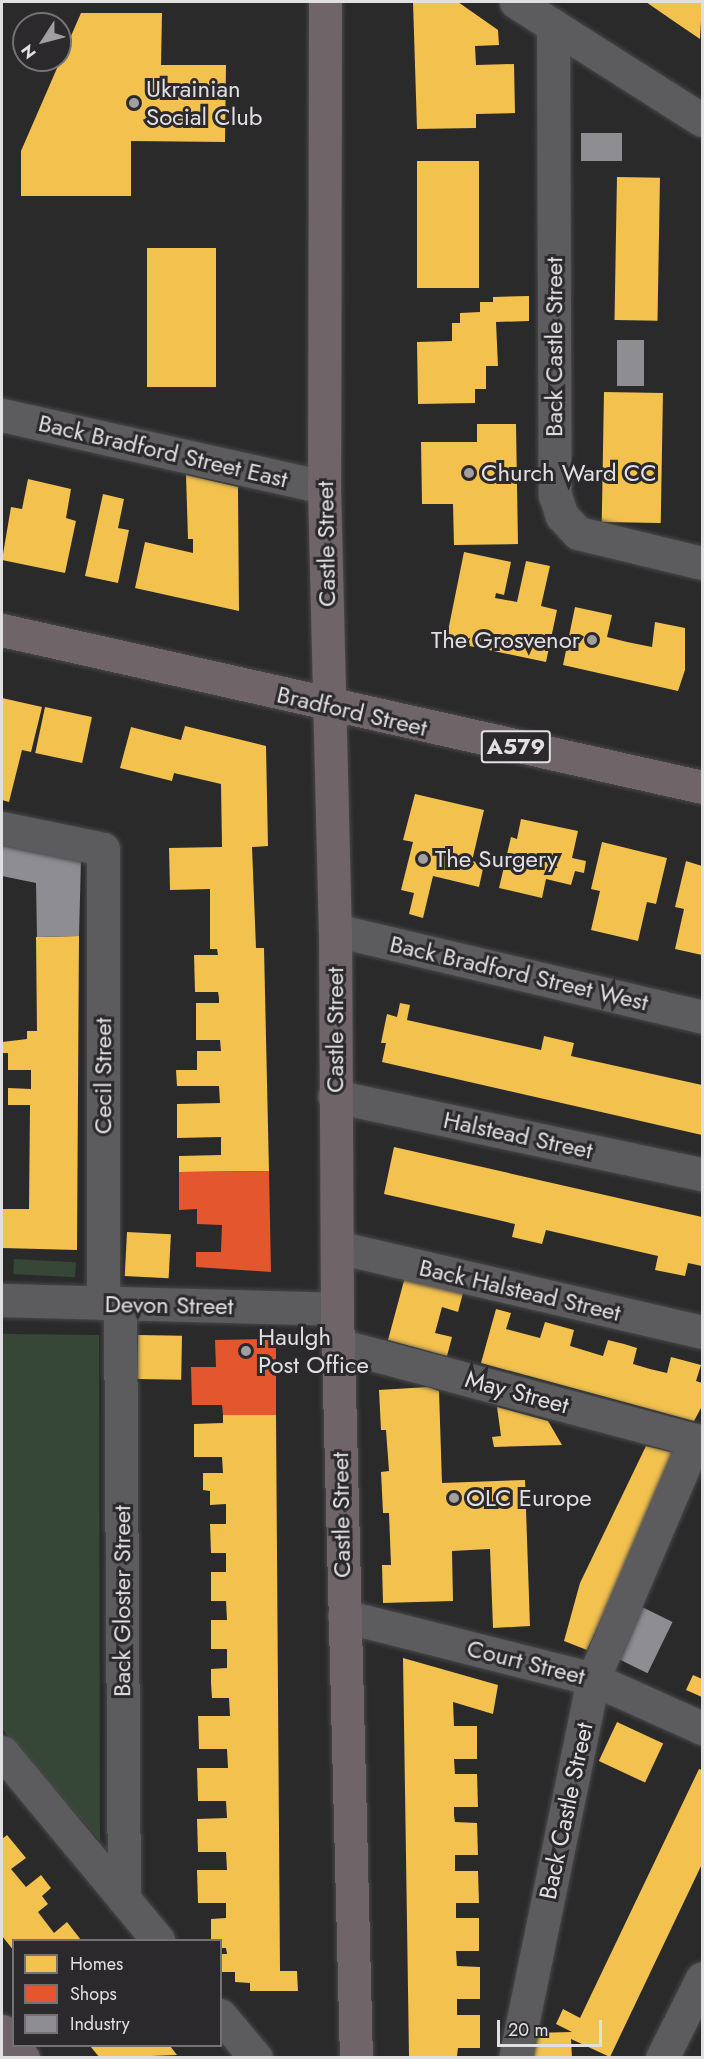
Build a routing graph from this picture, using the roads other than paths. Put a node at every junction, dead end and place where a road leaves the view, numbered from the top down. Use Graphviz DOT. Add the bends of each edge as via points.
graph roads {
  1 [pos="325,2"];
  2 [pos="516,2"];
  3 [pos="553,25"];
  4 [pos="702,120"];
  5 [pos="2,415"];
  6 [pos="324,487"];
  7 [pos="702,563"];
  8 [pos="2,630"];
  9 [pos="330,707"];
  10 [pos="702,787"];
  11 [pos="2,828"];
  12 [pos="334,930"];
  13 [pos="702,1017"];
  14 [pos="334,1095"];
  15 [pos="702,1174"];
  16 [pos="337,1247"];
  17 [pos="2,1300"];
  18 [pos="112,1303"];
  19 [pos="337,1309"];
  20 [pos="702,1332"];
  21 [pos="338,1345"];
  22 [pos="695,1440"];
  23 [pos="344,1616"];
  24 [pos="593,1679"];
  25 [pos="702,1728"];
  26 [pos="2,1752"];
  27 [pos="124,1899"];
  28 [pos="156,1939"];
  29 [pos="702,1978"];
  30 [pos="222,2017"];
  31 [pos="2,2031"];
  32 [pos="12,2044"];
  33 [pos="256,2058"];
  34 [pos="356,2058"];
  35 [pos="515,2058"];
  36 [pos="662,2058"];
  1 -- 6 [label="main road, Castle Street"];
  2 -- 3 [label="street"];
  3 -- 4 [label="street"];
  3 -- 7 [label="street, Back Castle Street" via="555,495 562,516 578,533"];
  5 -- 6 [label="street, Back Bradford Street East"];
  6 -- 9 [label="main road, Castle Street"];
  8 -- 9 [label="main road, Bradford Street / A579"];
  9 -- 10 [label="main road, Bradford Street / A579"];
  9 -- 12 [label="main road, Castle Street"];
  11 -- 18 [label="street, Cecil Street" via="103,849"];
  12 -- 13 [label="street, Back Bradford Street West"];
  12 -- 14 [label="main road, Castle Street"];
  14 -- 15 [label="street, Halstead Street"];
  14 -- 16 [label="main road, Castle Street"];
  16 -- 19 [label="main road, Castle Street"];
  16 -- 20 [label="street, Back Halstead Street"];
  17 -- 18 [label="street, Devon Street"];
  18 -- 19 [label="street, Devon Street"];
  18 -- 27 [label="street, Back Gloster Street"];
  19 -- 21 [label="main road, Castle Street"];
  21 -- 22 [label="street, May Street"];
  21 -- 23 [label="main road, Castle Street"];
  22 -- 24 [label="street, Back Castle Street"];
  23 -- 24 [label="street, Court Street"];
  23 -- 34 [label="main road, Castle Street"];
  24 -- 25 [label="street, Court Street"];
  24 -- 35 [label="street, Back Castle Street"];
  26 -- 27 [label="street"];
  27 -- 28 [label="street"];
  29 -- 36 [label="street"];
  30 -- 33 [label="street"];
  31 -- 32 [label="main road"];
}
